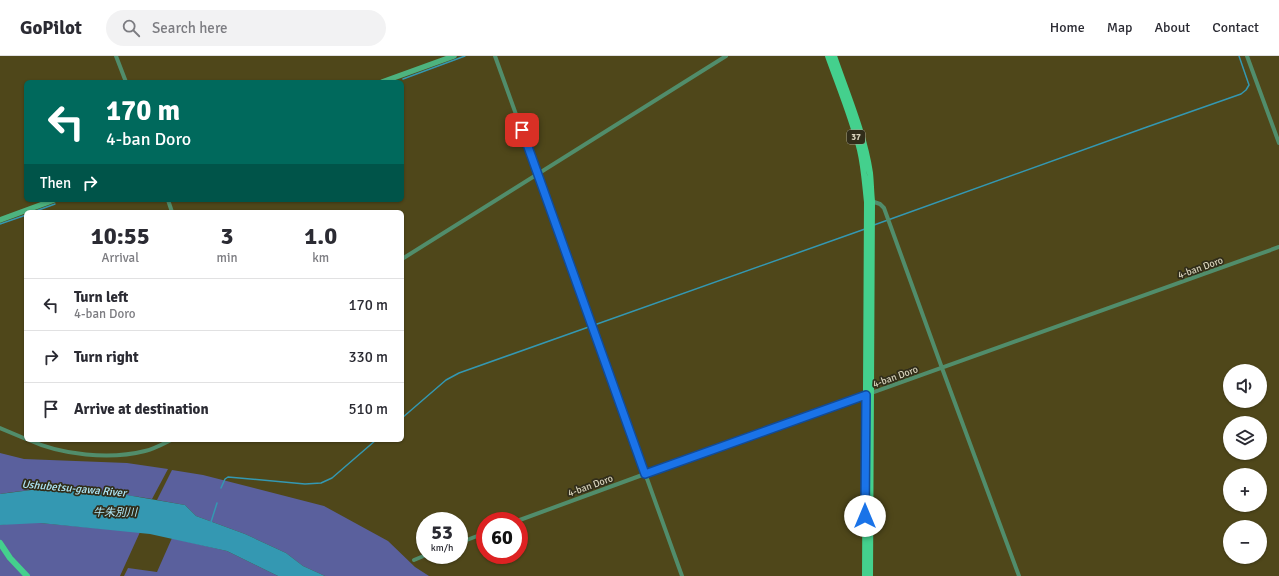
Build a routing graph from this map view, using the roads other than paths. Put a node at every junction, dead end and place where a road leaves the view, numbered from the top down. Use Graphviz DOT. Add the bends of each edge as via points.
graph roads {
  1 [pos="116,56"];
  2 [pos="454,56"];
  3 [pos="495,56"];
  4 [pos="726,56"];
  5 [pos="828,56"];
  6 [pos="834,56"];
  7 [pos="1247,56"];
  8 [pos="125,80"];
  9 [pos="388,80"];
  10 [pos="1279,143"];
  11 [pos="538,174"];
  12 [pos="869,201"];
  13 [pos="49,202"];
  14 [pos="27,210"];
  15 [pos="24,211"];
  16 [pos="0,220"];
  17 [pos="1279,247"];
  18 [pos="404,258"];
  19 [pos="942,368"];
  20 [pos="869,394"];
  21 [pos="0,428"];
  22 [pos="24,438"];
  23 [pos="35,442"];
  24 [pos="166,442"];
  25 [pos="645,474"];
  26 [pos="528,517"];
  27 [pos="0,543"];
  28 [pos="27,576"];
  29 [pos="682,576"];
  30 [pos="865,576"];
  31 [pos="870,576"];
  32 [pos="1019,576"];
  1 -- 8 [label="street"];
  2 -- 9 [label="street"];
  3 -- 11 [label="street"];
  4 -- 11 [label="street"];
  5 -- 12 [label="main road, 37" via="860,150"];
  6 -- 12 [label="main road, 37" via="865,149 870,173"];
  7 -- 10 [label="street"];
  11 -- 18 [label="street"];
  11 -- 25 [label="street"];
  12 -- 19 [label="street" via="884,208"];
  12 -- 20 [label="main road, 37"];
  13 -- 14 [label="street"];
  15 -- 16 [label="street"];
  17 -- 19 [label="street, 4-ban Doro"];
  19 -- 20 [label="street, 4-ban Doro"];
  19 -- 32 [label="street"];
  20 -- 25 [label="street, 4-ban Doro"];
  20 -- 30 [label="main road, 37"];
  20 -- 31 [label="main road, 37"];
  21 -- 22 [label="street"];
  23 -- 24 [label="street" via="74,453 120,455 146,451"];
  25 -- 26 [label="street, 4-ban Doro"];
  25 -- 29 [label="street"];
  27 -- 28 [label="main road"];
}
